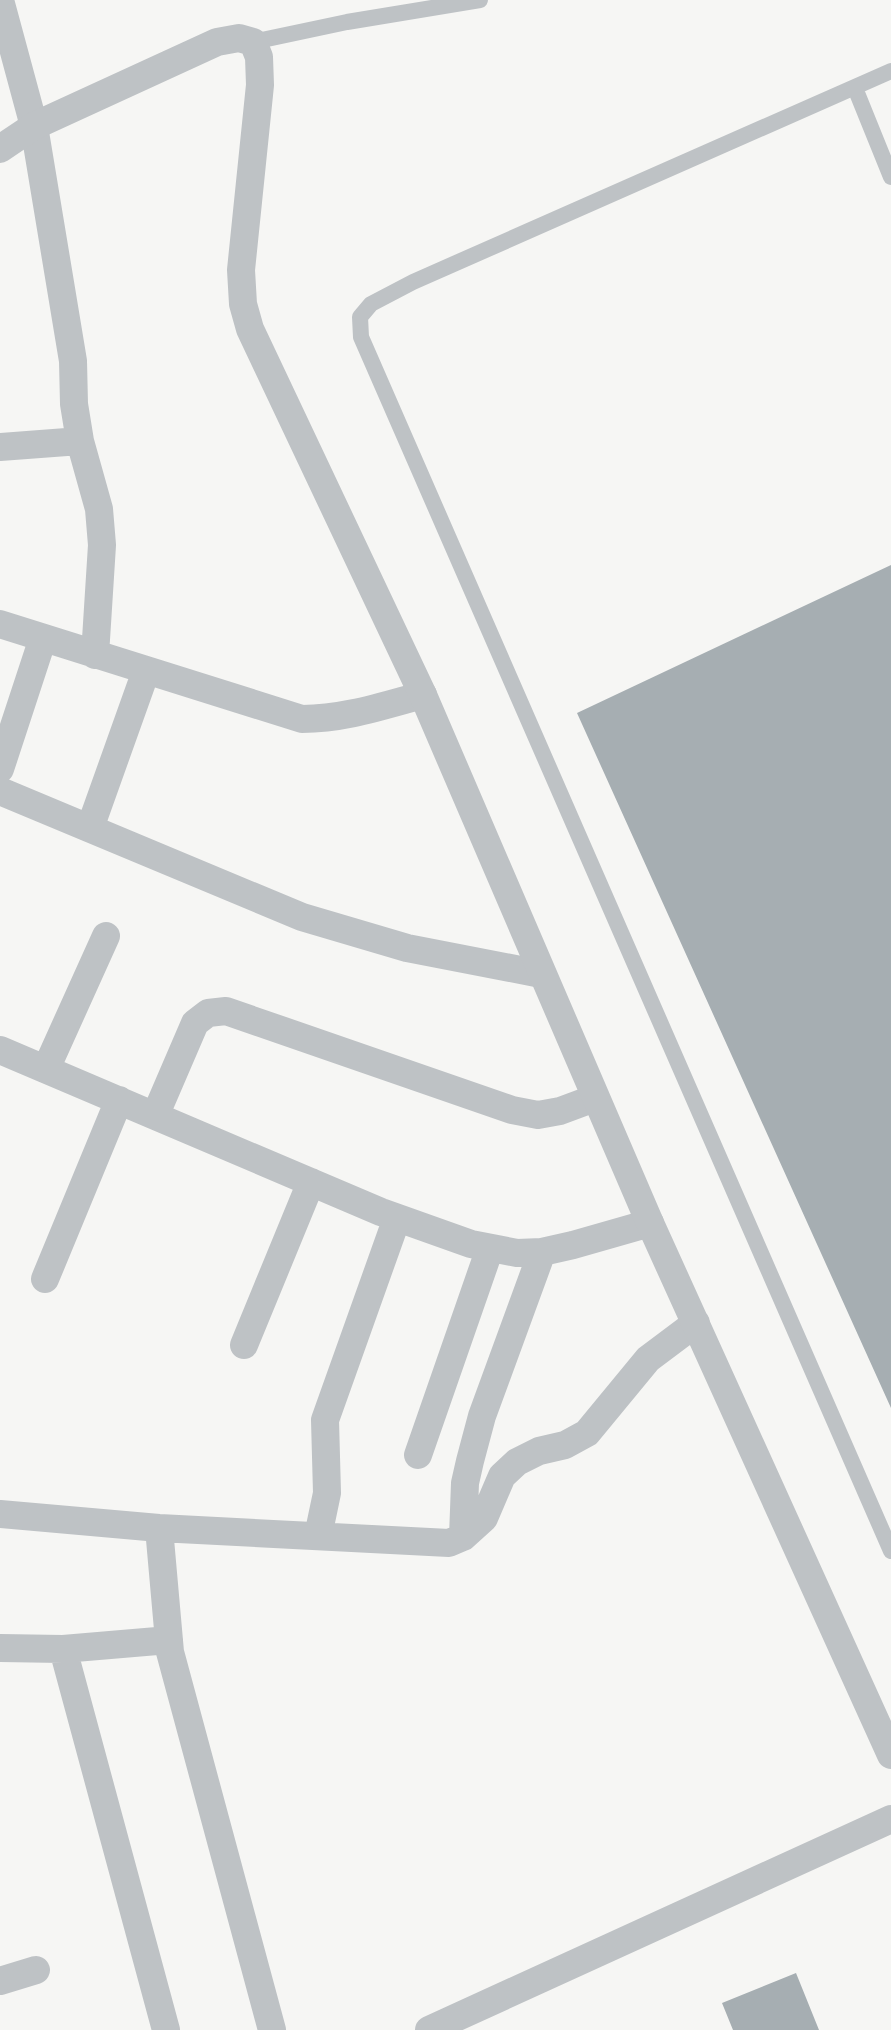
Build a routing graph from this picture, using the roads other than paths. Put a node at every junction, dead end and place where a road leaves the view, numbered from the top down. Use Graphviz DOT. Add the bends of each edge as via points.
graph roads {
  1 [pos="0,0"];
  2 [pos="480,0"];
  3 [pos="253,42"];
  4 [pos="891,71"];
  5 [pos="854,88"];
  6 [pos="34,126"];
  7 [pos="0,150"];
  8 [pos="891,177"];
  9 [pos="80,441"];
  10 [pos="0,447"];
  11 [pos="0,624"];
  12 [pos="43,638"];
  13 [pos="95,654"];
  14 [pos="146,671"];
  15 [pos="423,695"];
  16 [pos="0,769"];
  17 [pos="0,790"];
  18 [pos="90,828"];
  19 [pos="106,936"];
  20 [pos="541,974"];
  21 [pos="0,1050"];
  22 [pos="46,1069"];
  23 [pos="595,1098"];
  24 [pos="118,1100"];
  25 [pos="155,1116"];
  26 [pos="311,1182"];
  27 [pos="397,1218"];
  28 [pos="650,1223"];
  29 [pos="490,1248"];
  30 [pos="542,1252"];
  31 [pos="45,1279"];
  32 [pos="696,1323"];
  33 [pos="244,1345"];
  34 [pos="418,1455"];
  35 [pos="0,1514"];
  36 [pos="159,1528"];
  37 [pos="318,1536"];
  38 [pos="463,1537"];
  39 [pos="891,1551"];
  40 [pos="169,1640"];
  41 [pos="0,1648"];
  42 [pos="63,1649"];
  43 [pos="891,1755"];
  44 [pos="891,1819"];
  45 [pos="36,1970"];
  46 [pos="0,1981"];
  47 [pos="166,2030"];
  48 [pos="272,2030"];
  49 [pos="429,2030"];
  1 -- 6 [label="street"];
  2 -- 3 [label="lane" via="347,22"];
  3 -- 6 [label="street" via="239,38 217,42"];
  3 -- 15 [label="street" via="259,57 260,85 241,270 243,304 250,329"];
  4 -- 5 [label="lane"];
  5 -- 8 [label="lane"];
  5 -- 39 [label="lane" via="413,282 371,304 360,317 361,337"];
  6 -- 7 [label="street"];
  6 -- 9 [label="street" via="73,361 74,404"];
  9 -- 10 [label="street"];
  9 -- 13 [label="street" via="99,509 102,545"];
  11 -- 12 [label="street"];
  12 -- 13 [label="street"];
  12 -- 16 [label="street"];
  13 -- 14 [label="street"];
  14 -- 15 [label="street" via="302,719 354,715"];
  14 -- 18 [label="street"];
  15 -- 20 [label="street"];
  17 -- 18 [label="street"];
  18 -- 20 [label="street" via="302,917 407,948"];
  19 -- 22 [label="street"];
  20 -- 23 [label="street"];
  21 -- 22 [label="street"];
  22 -- 24 [label="street"];
  23 -- 25 [label="street" via="538,1115 512,1110 226,1011 208,1012 195,1023"];
  23 -- 28 [label="street"];
  24 -- 25 [label="street"];
  24 -- 31 [label="street"];
  25 -- 26 [label="street"];
  26 -- 27 [label="street"];
  26 -- 33 [label="street"];
  27 -- 29 [label="street"];
  27 -- 37 [label="street" via="325,1420 327,1493"];
  28 -- 30 [label="street"];
  28 -- 32 [label="street"];
  29 -- 30 [label="street" via="518,1253"];
  29 -- 34 [label="street"];
  30 -- 38 [label="street" via="482,1416 465,1483"];
  32 -- 38 [label="street" via="648,1359 587,1433 565,1446 539,1450 516,1462 502,1476 484,1518"];
  32 -- 43 [label="street"];
  35 -- 36 [label="street"];
  36 -- 37 [label="street"];
  36 -- 40 [label="street"];
  37 -- 38 [label="street" via="449,1544"];
  40 -- 42 [label="street"];
  40 -- 48 [label="street"];
  41 -- 42 [label="street"];
  42 -- 47 [label="street"];
  44 -- 49 [label="street"];
  45 -- 46 [label="street"];
}
